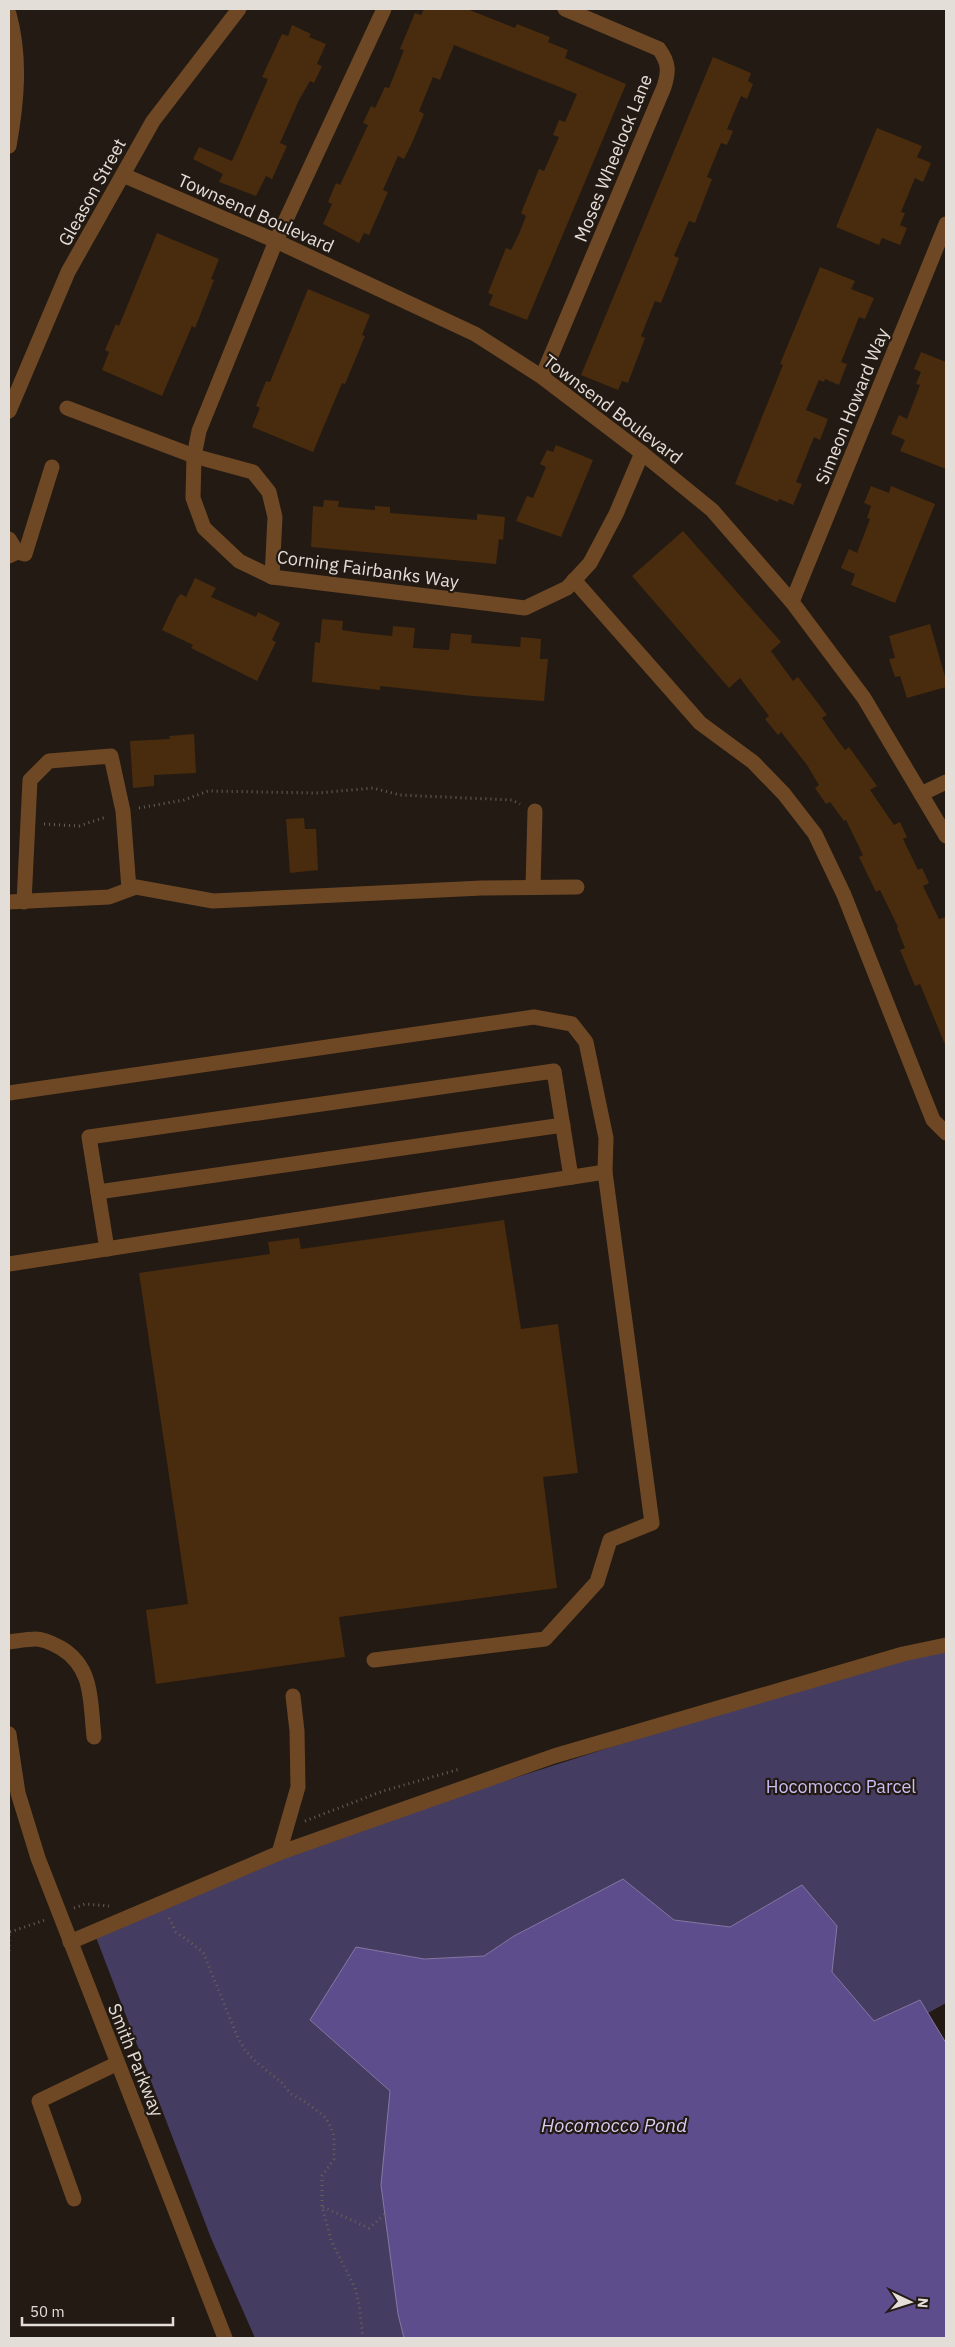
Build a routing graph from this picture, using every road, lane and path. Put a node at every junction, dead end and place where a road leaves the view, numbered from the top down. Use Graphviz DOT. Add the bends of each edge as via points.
graph roads {
  1 [pos="239,9"];
  2 [pos="384,9"];
  3 [pos="565,9"];
  4 [pos="9,14"];
  5 [pos="9,146"];
  6 [pos="123,175"];
  7 [pos="946,224"];
  8 [pos="276,241"];
  9 [pos="542,377"];
  10 [pos="67,408"];
  11 [pos="9,411"];
  12 [pos="642,453"];
  13 [pos="194,456"];
  14 [pos="52,467"];
  15 [pos="9,539"];
  16 [pos="13,554"];
  17 [pos="272,577"];
  18 [pos="574,580"];
  19 [pos="792,602"];
  20 [pos="946,782"];
  21 [pos="921,794"];
  22 [pos="123,811"];
  23 [pos="535,811"];
  24 [pos="42,824"];
  25 [pos="946,836"];
  26 [pos="533,887"];
  27 [pos="577,887"];
  28 [pos="129,889"];
  29 [pos="9,902"];
  30 [pos="24,902"];
  31 [pos="9,1094"];
  32 [pos="562,1125"];
  33 [pos="946,1133"];
  34 [pos="605,1172"];
  35 [pos="571,1177"];
  36 [pos="98,1192"];
  37 [pos="107,1249"];
  38 [pos="9,1264"];
  39 [pos="9,1642"];
  40 [pos="946,1645"];
  41 [pos="374,1660"];
  42 [pos="292,1696"];
  43 [pos="9,1734"];
  44 [pos="94,1737"];
  45 [pos="279,1853"];
  46 [pos="117,1902"];
  47 [pos="163,1902"];
  48 [pos="58,1914"];
  49 [pos="10,1931"];
  50 [pos="70,1942"];
  51 [pos="9,1954"];
  52 [pos="116,2064"];
  53 [pos="74,2199"];
  54 [pos="322,2206"];
  55 [pos="385,2214"];
  56 [pos="225,2338"];
  57 [pos="363,2338"];
  1 -- 6 [label="street, Gleason Street" via="153,121"];
  2 -- 8 [label="street"];
  3 -- 9 [label="street, Moses Wheelock Lane" via="659,49 667,60 668,71 661,96"];
  4 -- 5 [label="street" via="17,76"];
  6 -- 8 [label="street, Townsend Boulevard"];
  6 -- 11 [label="street, Gleason Street" via="68,272"];
  7 -- 19 [label="street, Simeon Howard Way"];
  8 -- 9 [label="street, Townsend Boulevard" via="475,334"];
  8 -- 13 [label="street, Corning Fairbanks Way" via="199,431"];
  9 -- 12 [label="street, Townsend Boulevard"];
  10 -- 13 [label="street"];
  12 -- 18 [label="street, Corning Fairbanks Way" via="616,514 590,563"];
  12 -- 19 [label="street, Townsend Boulevard" via="712,510"];
  13 -- 17 [label="street, Corning Fairbanks Way" via="193,498 204,528 239,561"];
  13 -- 17 [label="street" via="253,472 269,492 275,517"];
  14 -- 16 [label="street" via="25,554"];
  15 -- 16 [label="street"];
  17 -- 18 [label="street, Corning Fairbanks Way" via="525,608 567,588"];
  18 -- 33 [label="street" via="700,723 753,762 784,794 815,834 844,895 933,1120"];
  19 -- 21 [label="street, Townsend Boulevard" via="864,698"];
  20 -- 21 [label="street"];
  21 -- 25 [label="street, Townsend Boulevard"];
  22 -- 23 [label="path" via="184,800 208,791 318,793 373,788 400,795 512,800"];
  22 -- 24 [label="path" via="79,826"];
  22 -- 28 [label="street"];
  22 -- 30 [label="street" via="111,756 49,761 30,780"];
  23 -- 26 [label="street"];
  26 -- 27 [label="street"];
  26 -- 28 [label="street" via="212,902 136,887"];
  28 -- 30 [label="street" via="109,897"];
  29 -- 30 [label="street"];
  31 -- 34 [label="street" via="534,1017 572,1024 586,1042 606,1138"];
  32 -- 35 [label="street"];
  32 -- 36 [label="street"];
  32 -- 36 [label="street" via="554,1071 89,1137"];
  34 -- 35 [label="street"];
  34 -- 41 [label="street" via="652,1523 610,1540 597,1582 545,1639"];
  35 -- 37 [label="street"];
  36 -- 37 [label="street"];
  37 -- 38 [label="street"];
  39 -- 44 [label="street" via="36,1639 52,1643 71,1654 84,1671 89,1686"];
  40 -- 45 [label="street" via="903,1654 554,1756"];
  42 -- 45 [label="street" via="297,1730 298,1787"];
  43 -- 48 [label="street, Smith Parkway" via="18,1793"];
  45 -- 47 [label="street"];
  46 -- 48 [label="path" via="109,1906 85,1904"];
  47 -- 50 [label="street"];
  47 -- 54 [label="path" via="176,1932 203,1952 245,2050 291,2094 325,2117 331,2127 334,2159 322,2176"];
  48 -- 49 [label="path"];
  48 -- 50 [label="street, Smith Parkway"];
  49 -- 51 [label="path"];
  50 -- 52 [label="street, Smith Parkway"];
  52 -- 53 [label="street" via="39,2101"];
  52 -- 56 [label="street, Smith Parkway"];
  54 -- 55 [label="path" via="369,2228"];
  54 -- 57 [label="path" via="330,2240 355,2288"];
}
